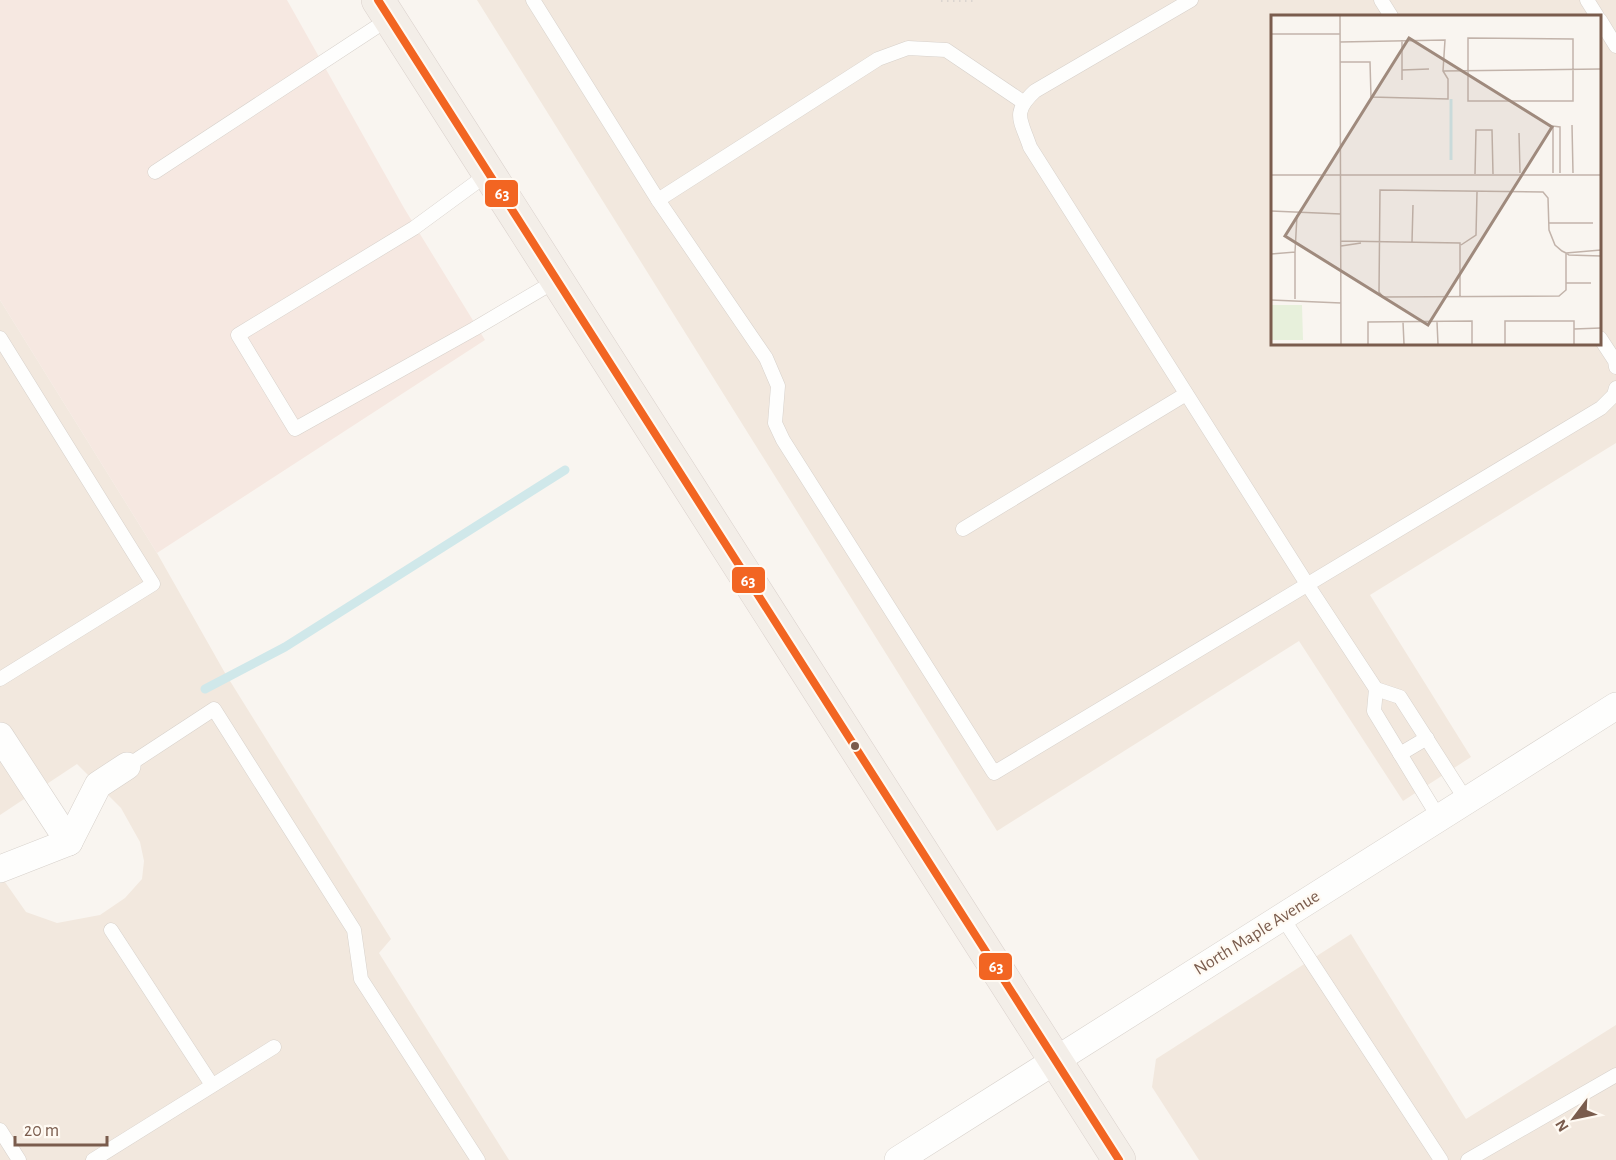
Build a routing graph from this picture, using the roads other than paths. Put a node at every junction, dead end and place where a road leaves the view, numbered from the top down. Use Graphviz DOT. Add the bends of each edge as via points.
graph roads {
  1 [pos="533,0"];
  2 [pos="1191,0"];
  3 [pos="1381,0"];
  4 [pos="1587,0"];
  5 [pos="384,9"];
  6 [pos="1390,15"];
  7 [pos="1596,15"];
  8 [pos="1601,23"];
  9 [pos="1616,46"];
  10 [pos="1023,102"];
  11 [pos="155,171"];
  12 [pos="489,173"];
  13 [pos="658,200"];
  14 [pos="557,280"];
  15 [pos="0,338"];
  16 [pos="1601,341"];
  17 [pos="1616,367"];
  18 [pos="1616,388"];
  19 [pos="1186,394"];
  20 [pos="963,529"];
  21 [pos="1307,584"];
  22 [pos="0,678"];
  23 [pos="1376,689"];
  24 [pos="1616,706"];
  25 [pos="0,736"];
  26 [pos="1427,738"];
  27 [pos="1400,754"];
  28 [pos="127,766"];
  29 [pos="1466,800"];
  30 [pos="1439,818"];
  31 [pos="69,842"];
  32 [pos="0,869"];
  33 [pos="1282,917"];
  34 [pos="111,930"];
  35 [pos="274,1047"];
  36 [pos="1055,1059"];
  37 [pos="1616,1075"];
  38 [pos="212,1085"];
  39 [pos="0,1130"];
  40 [pos="19,1160"];
  41 [pos="93,1160"];
  42 [pos="478,1160"];
  43 [pos="897,1160"];
  44 [pos="1119,1160"];
  45 [pos="1441,1160"];
  46 [pos="1468,1160"];
  1 -- 13 [label="lane"];
  2 -- 10 [label="lane" via="1035,91"];
  3 -- 6 [label="lane"];
  4 -- 7 [label="lane"];
  5 -- 11 [label="lane"];
  5 -- 12 [label="main road"];
  8 -- 9 [label="lane"];
  10 -- 13 [label="lane" via="946,50 908,48 878,58"];
  10 -- 19 [label="lane" via="1019,113 1030,147"];
  12 -- 14 [label="main road"];
  12 -- 14 [label="lane" via="414,228 238,335 295,429"];
  13 -- 21 [label="lane" via="766,358 778,386 775,423 783,440 994,773"];
  14 -- 36 [label="main road"];
  15 -- 22 [label="lane" via="153,584"];
  16 -- 17 [label="lane"];
  18 -- 21 [label="lane" via="1601,408"];
  19 -- 20 [label="lane"];
  19 -- 21 [label="lane"];
  21 -- 23 [label="lane"];
  23 -- 26 [label="lane" via="1400,697"];
  23 -- 27 [label="lane" via="1374,711"];
  24 -- 29 [label="street, North Maple Avenue"];
  25 -- 31 [label="street"];
  26 -- 27 [label="lane"];
  26 -- 29 [label="lane"];
  27 -- 30 [label="lane"];
  28 -- 31 [label="street" via="98,785"];
  28 -- 42 [label="lane" via="214,709 354,930 361,979"];
  29 -- 30 [label="street, North Maple Avenue"];
  30 -- 33 [label="street, North Maple Avenue"];
  31 -- 32 [label="street"];
  33 -- 36 [label="street, North Maple Avenue"];
  33 -- 45 [label="lane"];
  34 -- 38 [label="lane"];
  35 -- 38 [label="lane"];
  36 -- 43 [label="street, North Maple Avenue"];
  36 -- 44 [label="main road"];
  37 -- 46 [label="lane"];
  38 -- 41 [label="lane"];
  39 -- 40 [label="lane"];
}
